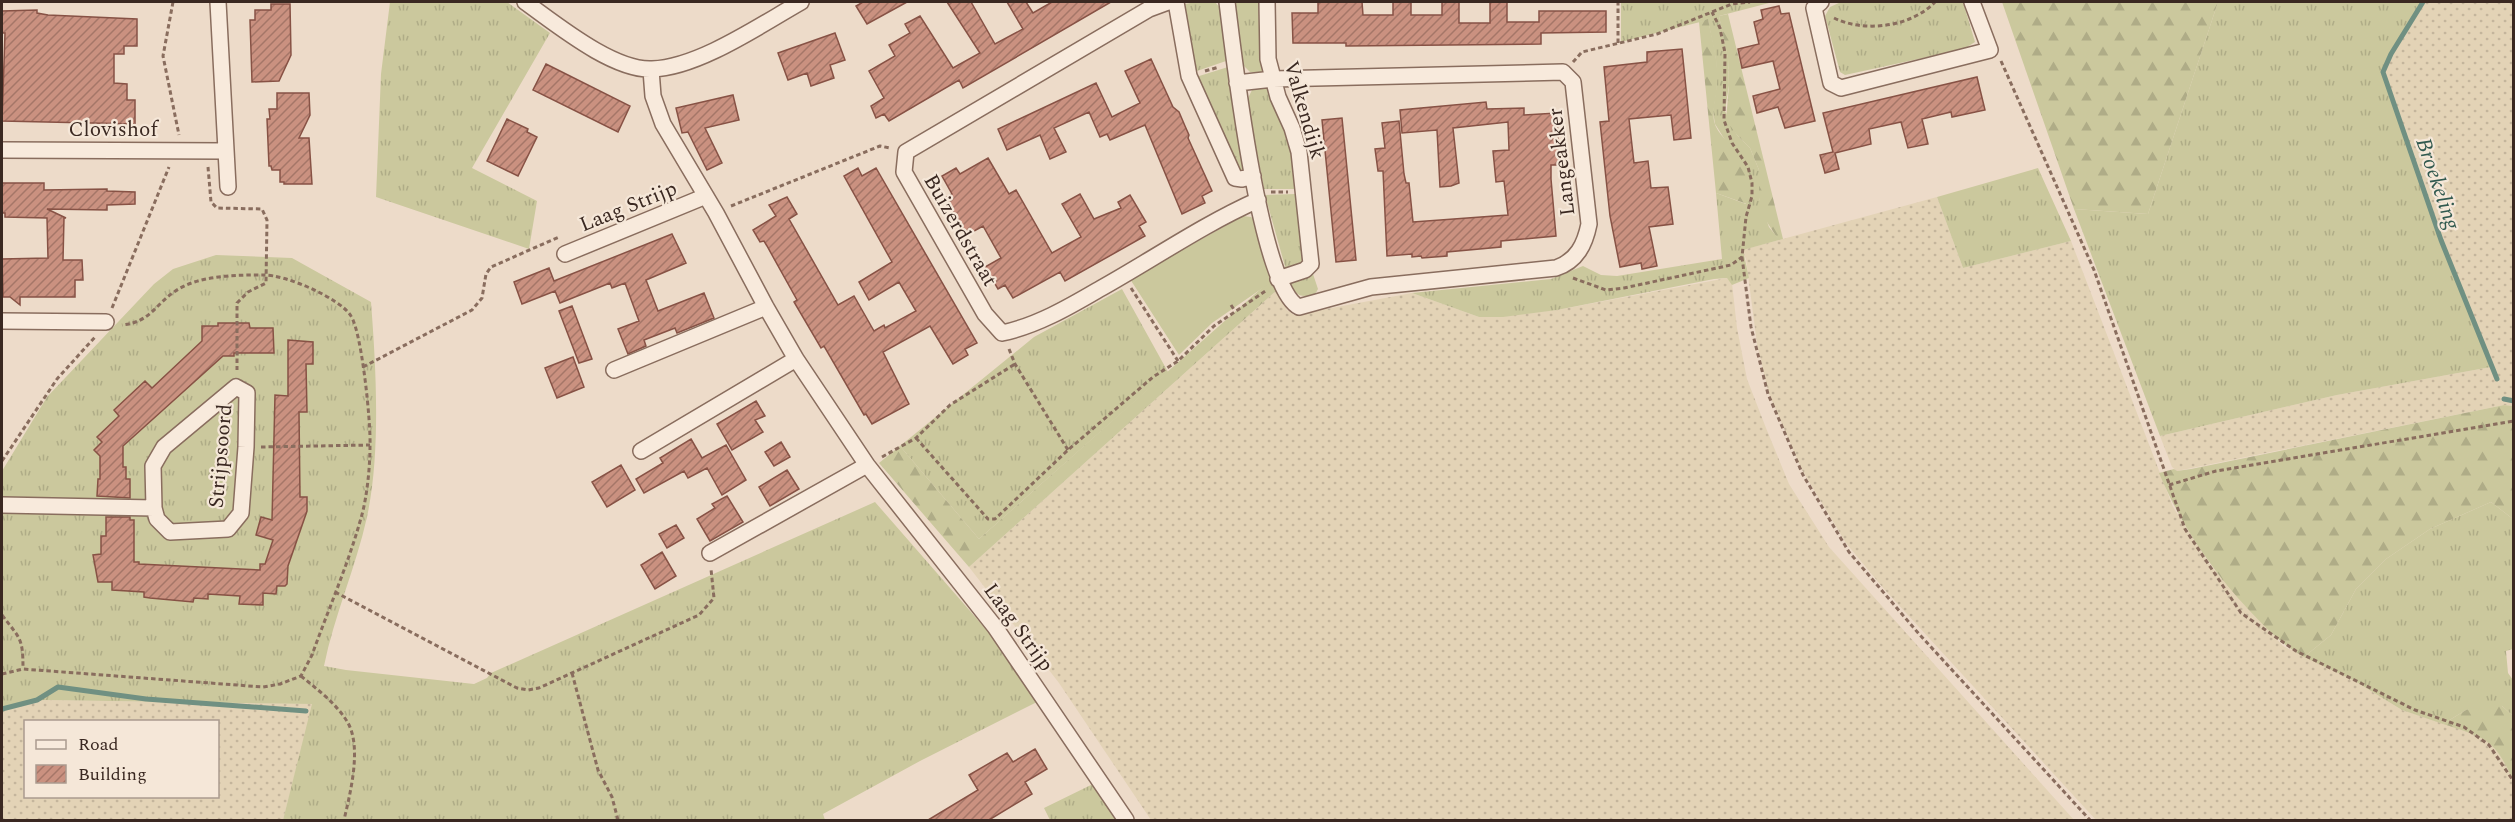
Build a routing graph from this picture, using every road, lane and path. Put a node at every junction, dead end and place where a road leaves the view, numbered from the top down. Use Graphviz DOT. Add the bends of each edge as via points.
graph roads {
  1 [pos="173,2"];
  2 [pos="218,2"];
  3 [pos="525,2"];
  4 [pos="801,2"];
  5 [pos="1167,2"];
  6 [pos="1176,2"];
  7 [pos="1227,2"];
  8 [pos="1267,2"];
  9 [pos="1618,2"];
  10 [pos="1750,2"];
  11 [pos="1935,2"];
  12 [pos="1972,2"];
  13 [pos="1818,4"];
  14 [pos="1712,12"];
  15 [pos="1618,43"];
  16 [pos="1990,50"];
  17 [pos="1234,62"];
  18 [pos="651,70"];
  19 [pos="1563,72"];
  20 [pos="1189,76"];
  21 [pos="1273,79"];
  22 [pos="1237,83"];
  23 [pos="2,150"];
  24 [pos="175,151"];
  25 [pos="206,151"];
  26 [pos="225,151"];
  27 [pos="906,152"];
  28 [pos="1253,176"];
  29 [pos="228,187"];
  30 [pos="1302,192"];
  31 [pos="706,196"];
  32 [pos="1257,197"];
  33 [pos="716,213"];
  34 [pos="560,236"];
  35 [pos="565,254"];
  36 [pos="1742,257"];
  37 [pos="1561,266"];
  38 [pos="1123,276"];
  39 [pos="1279,280"];
  40 [pos="1231,305"];
  41 [pos="766,307"];
  42 [pos="1235,311"];
  43 [pos="2,321"];
  44 [pos="106,322"];
  45 [pos="796,359"];
  46 [pos="1178,361"];
  47 [pos="363,367"];
  48 [pos="614,370"];
  49 [pos="237,387"];
  50 [pos="2514,421"];
  51 [pos="916,438"];
  52 [pos="370,445"];
  53 [pos="246,447"];
  54 [pos="1068,450"];
  55 [pos="641,451"];
  56 [pos="2,461"];
  57 [pos="867,465"];
  58 [pos="2169,484"];
  59 [pos="2,505"];
  60 [pos="154,508"];
  61 [pos="710,553"];
  62 [pos="335,592"];
  63 [pos="2,615"];
  64 [pos="22,669"];
  65 [pos="572,673"];
  66 [pos="301,676"];
  67 [pos="2514,782"];
  68 [pos="344,820"];
  69 [pos="618,820"];
  70 [pos="1126,820"];
  71 [pos="2090,820"];
  1 -- 24 [label="path" via="164,56 179,127"];
  2 -- 26 [label="street"];
  3 -- 18 [label="street" via="592,49 622,63"];
  4 -- 18 [label="street" via="709,52"];
  5 -- 27 [label="street"];
  6 -- 20 [label="street"];
  7 -- 17 [label="street"];
  8 -- 21 [label="street, Valkendijk" via="1268,59"];
  9 -- 15 [label="path"];
  10 -- 14 [label="path"];
  11 -- 13 [label="path" via="1912,17 1882,26 1842,22"];
  12 -- 16 [label="street"];
  13 -- 16 [label="street" via="1831,83 1841,88"];
  14 -- 15 [label="path" via="1657,34"];
  14 -- 36 [label="path" via="1725,53 1724,120 1752,183"];
  15 -- 19 [label="path" via="1582,52"];
  16 -- 58 [label="path" via="1999,57 2094,270"];
  17 -- 20 [label="path"];
  17 -- 22 [label="street"];
  18 -- 31 [label="street, Laag Strijp" via="653,96 663,124"];
  19 -- 21 [label="street"];
  19 -- 37 [label="street, Langeakker" via="1573,82 1589,224 1584,246"];
  20 -- 28 [label="street" via="1235,178"];
  21 -- 22 [label="street"];
  21 -- 30 [label="street, Valkendijk" via="1299,152"];
  22 -- 28 [label="street"];
  23 -- 24 [label="street, Clovishof"];
  24 -- 25 [label="street, Clovishof"];
  24 -- 44 [label="path"];
  25 -- 26 [label="street, Clovishof"];
  25 -- 49 [label="path" via="211,202 217,208 262,209 267,220 266,283 237,303"];
  26 -- 29 [label="street"];
  27 -- 33 [label="path" via="880,146"];
  27 -- 38 [label="street, Buizerdstraat" via="904,172 985,314 1002,333 1018,330 1075,304"];
  28 -- 32 [label="street"];
  30 -- 32 [label="path"];
  30 -- 39 [label="street, Valkendijk" via="1311,264"];
  31 -- 33 [label="street, Laag Strijp"];
  31 -- 35 [label="street, Laag Strijp"];
  32 -- 38 [label="street, Buizerdstraat"];
  32 -- 39 [label="street"];
  33 -- 41 [label="street, Laag Strijp"];
  34 -- 47 [label="path" via="491,267 482,298 472,310"];
  36 -- 37 [label="path" via="1731,265 1606,290 1567,275"];
  36 -- 71 [label="path" via="1751,327 1768,394 1803,475 1849,552"];
  37 -- 39 [label="street" via="1371,287 1299,307 1291,304"];
  38 -- 46 [label="path"];
  39 -- 42 [label="path"];
  40 -- 42 [label="path"];
  41 -- 45 [label="street, Laag Strijp"];
  41 -- 48 [label="street"];
  42 -- 46 [label="path"];
  43 -- 44 [label="street"];
  44 -- 56 [label="path" via="88,348 57,379"];
  45 -- 55 [label="street"];
  45 -- 57 [label="street, Laag Strijp"];
  46 -- 54 [label="path" via="1153,377"];
  49 -- 53 [label="street, Strijpsoord" via="247,393"];
  49 -- 60 [label="street, Strijpsoord" via="164,447 153,466"];
  50 -- 58 [label="path" via="2216,471"];
  51 -- 54 [label="path" via="988,519 995,519"];
  51 -- 54 [label="path" via="950,405 1015,364"];
  51 -- 57 [label="path"];
  52 -- 53 [label="path"];
  53 -- 60 [label="street, Strijpsoord" via="241,513 228,530 170,532 157,519"];
  57 -- 61 [label="street"];
  57 -- 70 [label="street, Laag Strijp" via="996,627"];
  58 -- 67 [label="path" via="2185,529 2241,613 2296,651 2415,710 2464,727 2489,745"];
  59 -- 60 [label="street"];
  61 -- 65 [label="path" via="714,598 699,615"];
  62 -- 65 [label="path" via="518,688 539,688"];
  63 -- 64 [label="path" via="18,633"];
  65 -- 69 [label="path" via="598,770"];
  66 -- 68 [label="path" via="339,709 354,740 354,773"];
}
